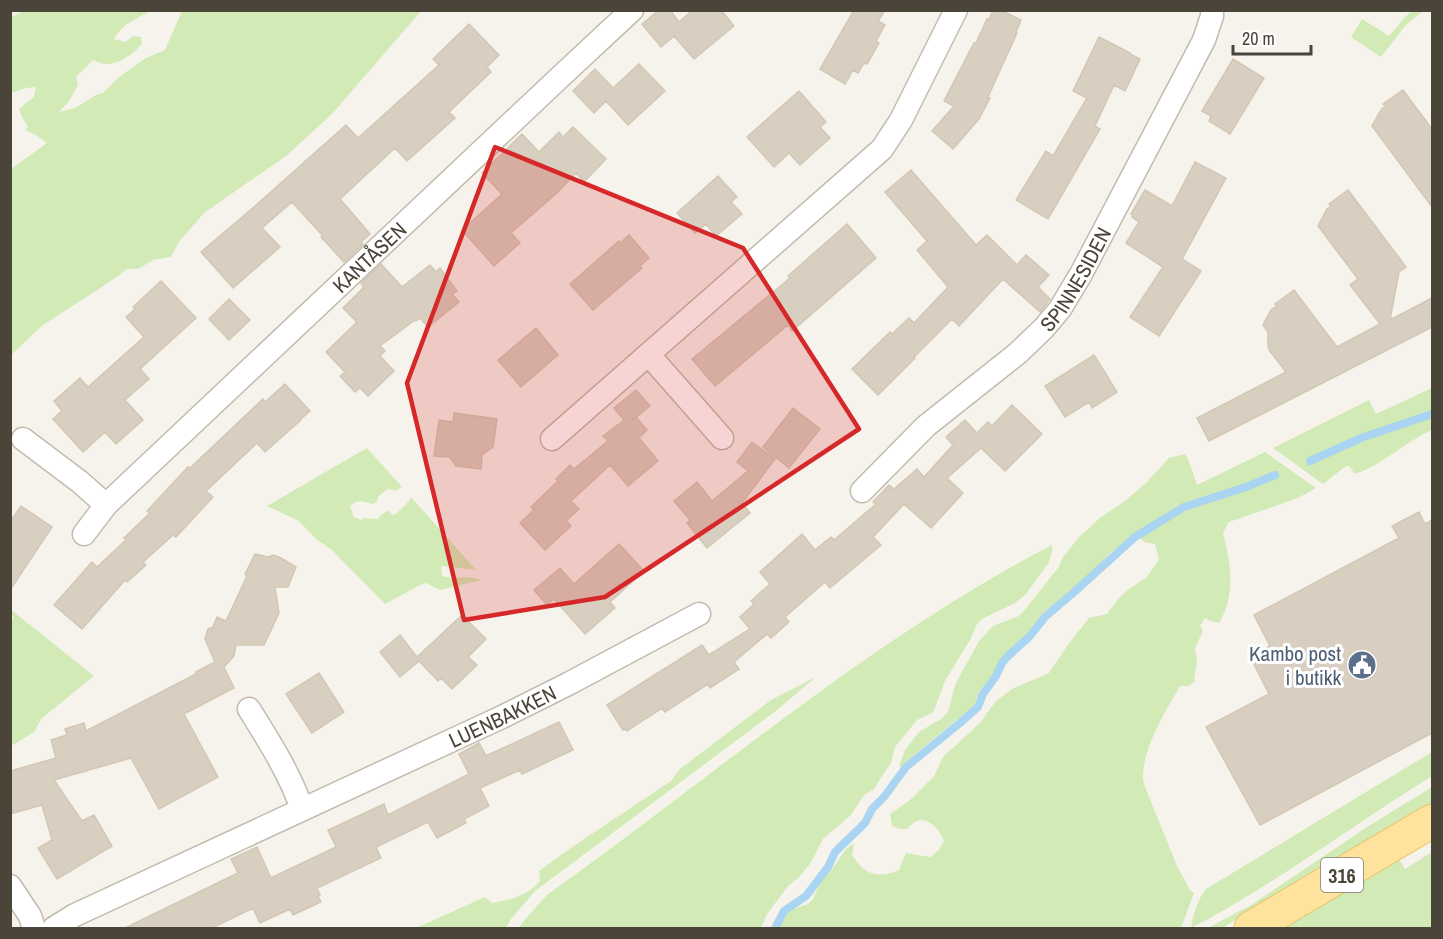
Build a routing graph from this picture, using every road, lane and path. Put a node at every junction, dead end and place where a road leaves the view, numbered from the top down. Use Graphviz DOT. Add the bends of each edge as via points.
graph roads {
  1 [pos="632,10"];
  2 [pos="956,10"];
  3 [pos="1212,10"];
  4 [pos="649,355"];
  5 [pos="722,438"];
  6 [pos="552,439"];
  7 [pos="23,440"];
  8 [pos="862,491"];
  9 [pos="106,505"];
  10 [pos="84,534"];
  11 [pos="699,614"];
  12 [pos="249,709"];
  13 [pos="302,809"];
  14 [pos="1432,821"];
  15 [pos="10,886"];
  16 [pos="34,928"];
  17 [pos="54,928"];
  18 [pos="1251,928"];
  1 -- 9 [label="street, KANTÅSEN"];
  2 -- 4 [label="street" via="901,120 882,149"];
  3 -- 8 [label="street, SPINNESIDEN" via="1204,40 1060,309 1018,353 926,426"];
  4 -- 5 [label="street"];
  4 -- 6 [label="street"];
  7 -- 9 [label="street"];
  9 -- 10 [label="street, KANTÅSEN"];
  11 -- 13 [label="street, LUENBAKKEN" via="502,717"];
  12 -- 13 [label="street" via="295,788"];
  13 -- 17 [label="street, LUENBAKKEN"];
  14 -- 18 [label="main road, 316"];
  15 -- 16 [label="street"];
}
